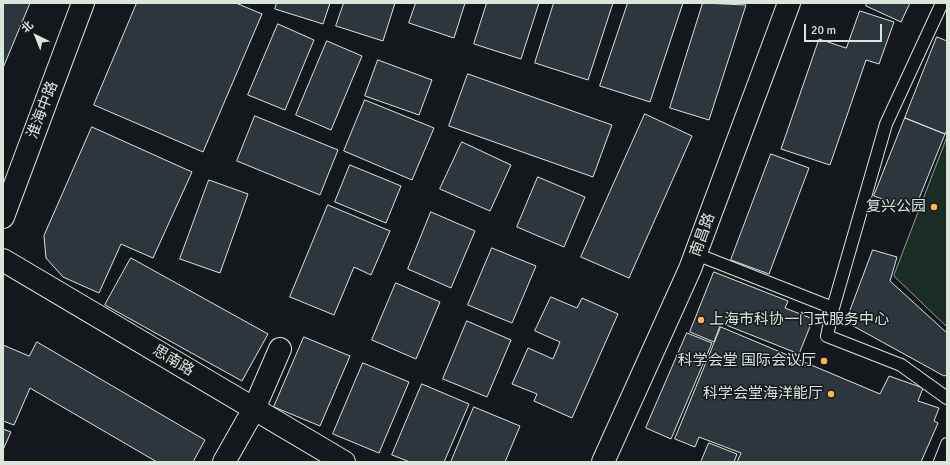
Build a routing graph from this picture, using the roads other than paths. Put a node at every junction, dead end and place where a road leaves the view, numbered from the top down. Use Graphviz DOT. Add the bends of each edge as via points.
graph roads {
  1 [pos="83,3"];
  2 [pos="789,3"];
  3 [pos="942,3"];
  4 [pos="3,217"];
  5 [pos="696,254"];
  6 [pos="3,260"];
  7 [pos="833,308"];
  8 [pos="280,349"];
  9 [pos="947,398"];
  10 [pos="254,409"];
  11 [pos="947,444"];
  12 [pos="224,462"];
  13 [pos="344,462"];
  14 [pos="603,462"];
  15 [pos="940,462"];
  1 -- 4 [label="street, 淮海中路"];
  2 -- 5 [label="street, 南昌路"];
  3 -- 7 [label="lane" via="886,124"];
  5 -- 7 [label="lane"];
  5 -- 14 [label="street, 南昌路"];
  6 -- 10 [label="street, 思南路"];
  7 -- 9 [label="lane" via="827,336 901,365"];
  8 -- 10 [label="street"];
  10 -- 12 [label="street"];
  10 -- 13 [label="street, 思南路"];
  11 -- 15 [label="lane"];
}
